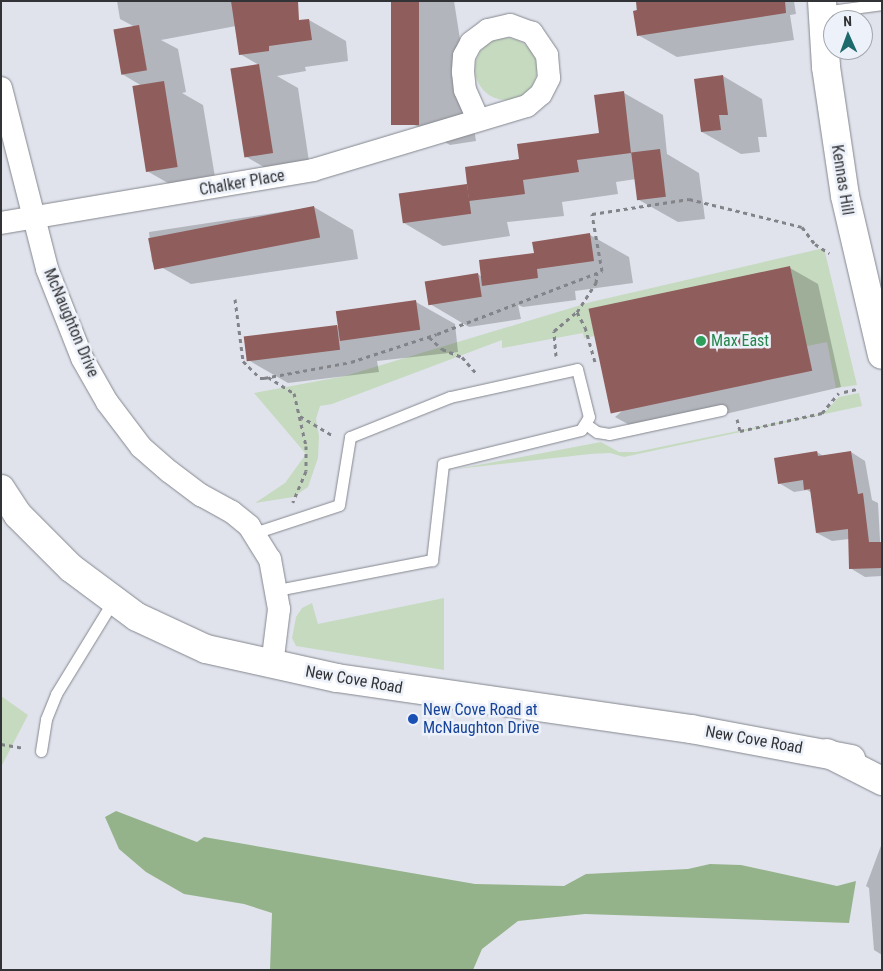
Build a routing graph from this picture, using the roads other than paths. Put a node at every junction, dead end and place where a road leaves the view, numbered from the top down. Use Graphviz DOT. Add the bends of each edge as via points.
graph roads {
  1 [pos="882,4"];
  2 [pos="822,6"];
  3 [pos="1,88"];
  4 [pos="478,119"];
  5 [pos="32,218"];
  6 [pos="1,223"];
  7 [pos="882,355"];
  8 [pos="721,410"];
  9 [pos="587,425"];
  10 [pos="1,489"];
  11 [pos="254,533"];
  12 [pos="277,590"];
  13 [pos="113,601"];
  14 [pos="272,665"];
  15 [pos="41,751"];
  16 [pos="879,768"];
  1 -- 2 [label="lane"];
  2 -- 7 [label="street, Kennas Hill" via="826,67 844,196"];
  3 -- 5 [label="street, McNaughton Drive"];
  4 -- 4 [label="street, Chalker Place" via="465,90 463,72 464,56 471,43 488,30 510,25 532,34 547,55 549,78 541,94 528,106"];
  4 -- 5 [label="street, Chalker Place" via="394,148 313,170"];
  5 -- 6 [label="street, Chalker Place"];
  5 -- 11 [label="street, McNaughton Drive" via="60,306 82,358 107,402 141,447 201,495 232,512"];
  8 -- 9 [label="lane" via="609,434 597,432"];
  9 -- 11 [label="lane" via="589,417 577,369 450,397 350,437 339,505"];
  9 -- 12 [label="lane" via="581,430 443,464 432,560"];
  10 -- 13 [label="street, New Cove Road" via="18,514 46,544"];
  11 -- 12 [label="street, McNaughton Drive" via="270,559"];
  12 -- 14 [label="street, McNaughton Drive"];
  13 -- 14 [label="street, New Cove Road" via="137,617 197,646"];
  13 -- 15 [label="lane" via="56,694 46,719"];
  14 -- 16 [label="street, New Cove Road" via="381,685 690,729 827,753"];
}
